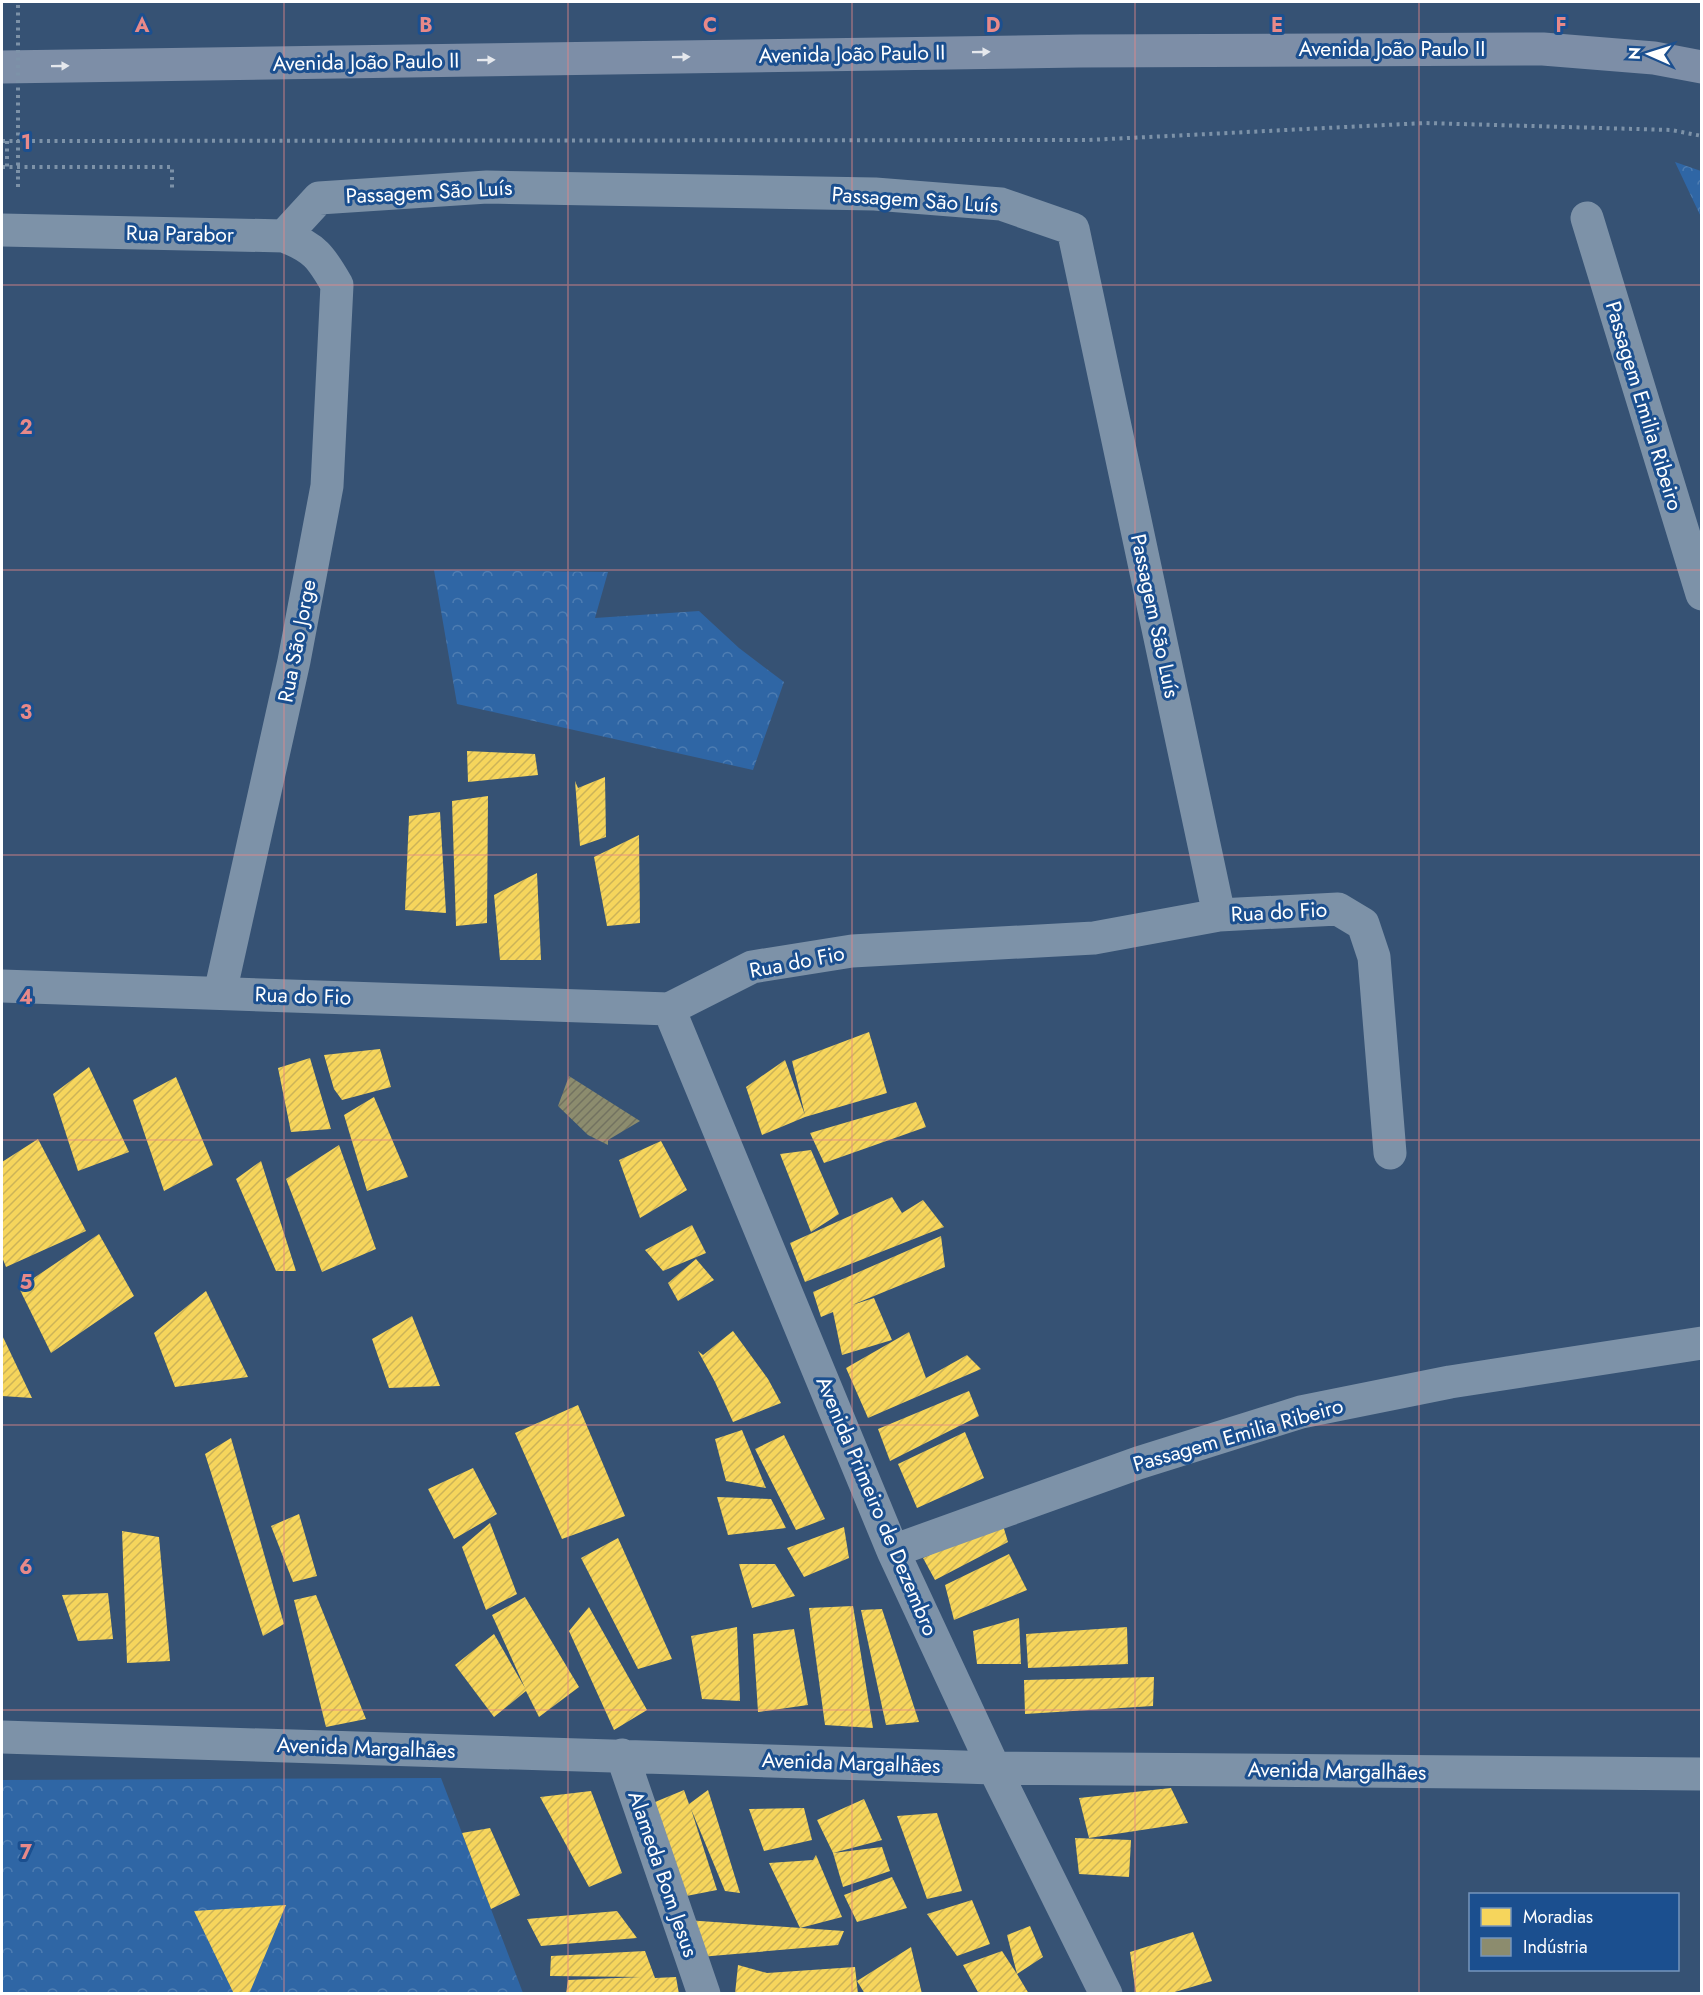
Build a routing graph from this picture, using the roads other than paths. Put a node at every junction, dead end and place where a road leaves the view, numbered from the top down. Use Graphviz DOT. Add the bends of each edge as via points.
graph roads {
  1 [pos="2,67"];
  2 [pos="1701,67"];
  3 [pos="1587,218"];
  4 [pos="2,230"];
  5 [pos="284,236"];
  6 [pos="337,285"];
  7 [pos="1701,594"];
  8 [pos="1219,915"];
  9 [pos="2,986"];
  10 [pos="220,993"];
  11 [pos="669,1009"];
  12 [pos="1390,1153"];
  13 [pos="1701,1343"];
  14 [pos="893,1551"];
  15 [pos="2,1737"];
  16 [pos="622,1755"];
  17 [pos="994,1768"];
  18 [pos="1701,1774"];
  19 [pos="704,1994"];
  20 [pos="1106,1994"];
  1 -- 2 [label="main road, Avenida João Paulo II, one-way" via="1543,48 1654,58"];
  3 -- 7 [label="street, Passagem Emilia Ribeiro"];
  4 -- 5 [label="street, Rua Parabor"];
  5 -- 6 [label="street, Rua Parabor" via="320,256"];
  5 -- 8 [label="street, Passagem São Luís" via="319,198 487,187 875,194 1001,204 1073,229"];
  6 -- 10 [label="street, Rua São Jorge" via="327,486 294,661"];
  8 -- 11 [label="street, Rua do Fio" via="1094,938 852,951 752,967"];
  8 -- 12 [label="street, Rua do Fio" via="1338,909 1364,924 1374,957"];
  9 -- 10 [label="street, Rua do Fio"];
  10 -- 11 [label="street, Rua do Fio"];
  11 -- 14 [label="street, Avenida Primeiro de Dezembro"];
  13 -- 14 [label="street, Passagem Emilia Ribeiro" via="1450,1382 1301,1412 1138,1463"];
  14 -- 17 [label="street, Avenida Primeiro de Dezembro"];
  15 -- 16 [label="street, Avenida Margalhães"];
  16 -- 17 [label="street, Avenida Margalhães"];
  16 -- 19 [label="street, Alameda Bom Jesus"];
  17 -- 18 [label="street, Avenida Margalhães"];
  17 -- 20 [label="street, Avenida Primeiro de Dezembro"];
}
